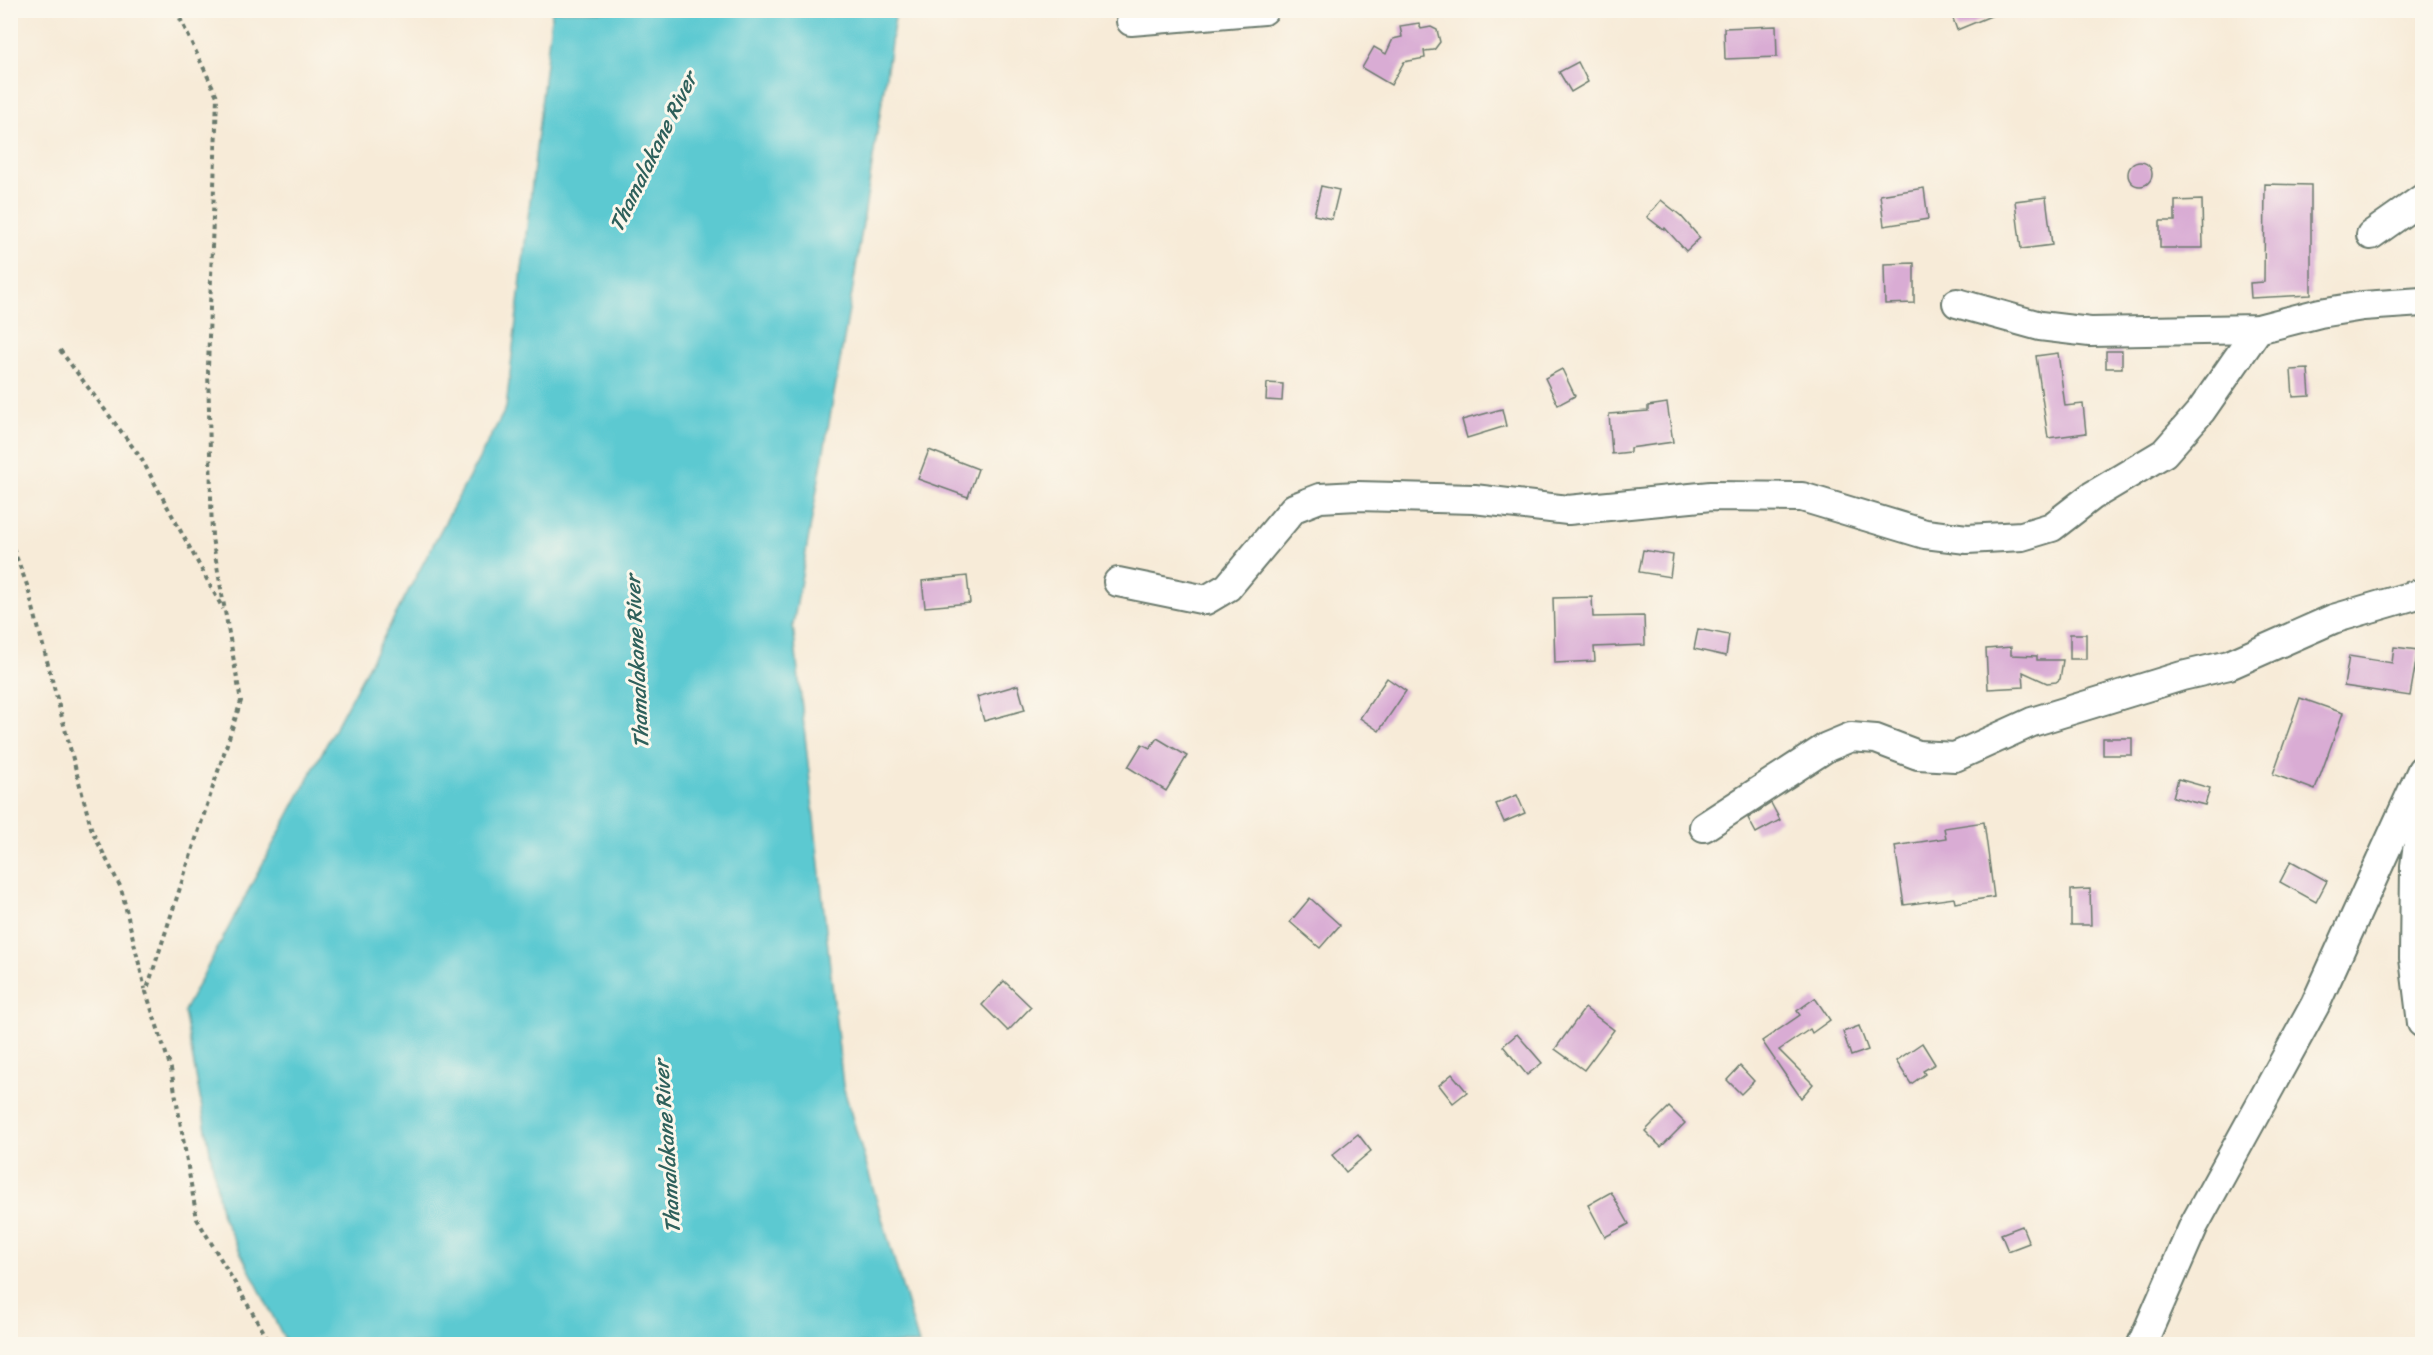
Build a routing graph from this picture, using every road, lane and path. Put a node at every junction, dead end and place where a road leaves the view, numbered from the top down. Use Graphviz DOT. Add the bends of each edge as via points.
graph roads {
  1 [pos="176,10"];
  2 [pos="1264,10"];
  3 [pos="1131,21"];
  4 [pos="2422,199"];
  5 [pos="2370,235"];
  6 [pos="2422,302"];
  7 [pos="1957,303"];
  8 [pos="2258,329"];
  9 [pos="60,350"];
  10 [pos="10,540"];
  11 [pos="1118,582"];
  12 [pos="2422,593"];
  13 [pos="225,612"];
  14 [pos="2422,770"];
  15 [pos="2422,814"];
  16 [pos="1704,827"];
  17 [pos="146,992"];
  18 [pos="2422,1023"];
  19 [pos="271,1344"];
  20 [pos="2142,1344"];
  1 -- 13 [label="path" via="217,96 208,368 212,538"];
  2 -- 3 [label="street"];
  4 -- 5 [label="street"];
  6 -- 8 [label="street" via="2320,312"];
  7 -- 8 [label="street" via="2040,326 2090,332"];
  8 -- 11 [label="street" via="2201,411 2164,453 2092,496 2052,527 2022,536 1967,539 1925,534 1802,498 1711,496 1568,510 1474,499 1357,496 1320,498 1294,508 1228,587 1206,600"];
  9 -- 13 [label="path" via="141,458"];
  10 -- 17 [label="path" via="27,585 92,831 121,888"];
  12 -- 16 [label="street" via="2333,619 2229,665 2032,722 1955,758 1917,755 1876,739 1851,736 1827,747"];
  13 -- 17 [label="path" via="241,701"];
  14 -- 20 [label="street" via="2315,1005 2194,1225"];
  15 -- 18 [label="street" via="2415,866 2414,958"];
  17 -- 19 [label="path" via="171,1069 197,1219"];
}
